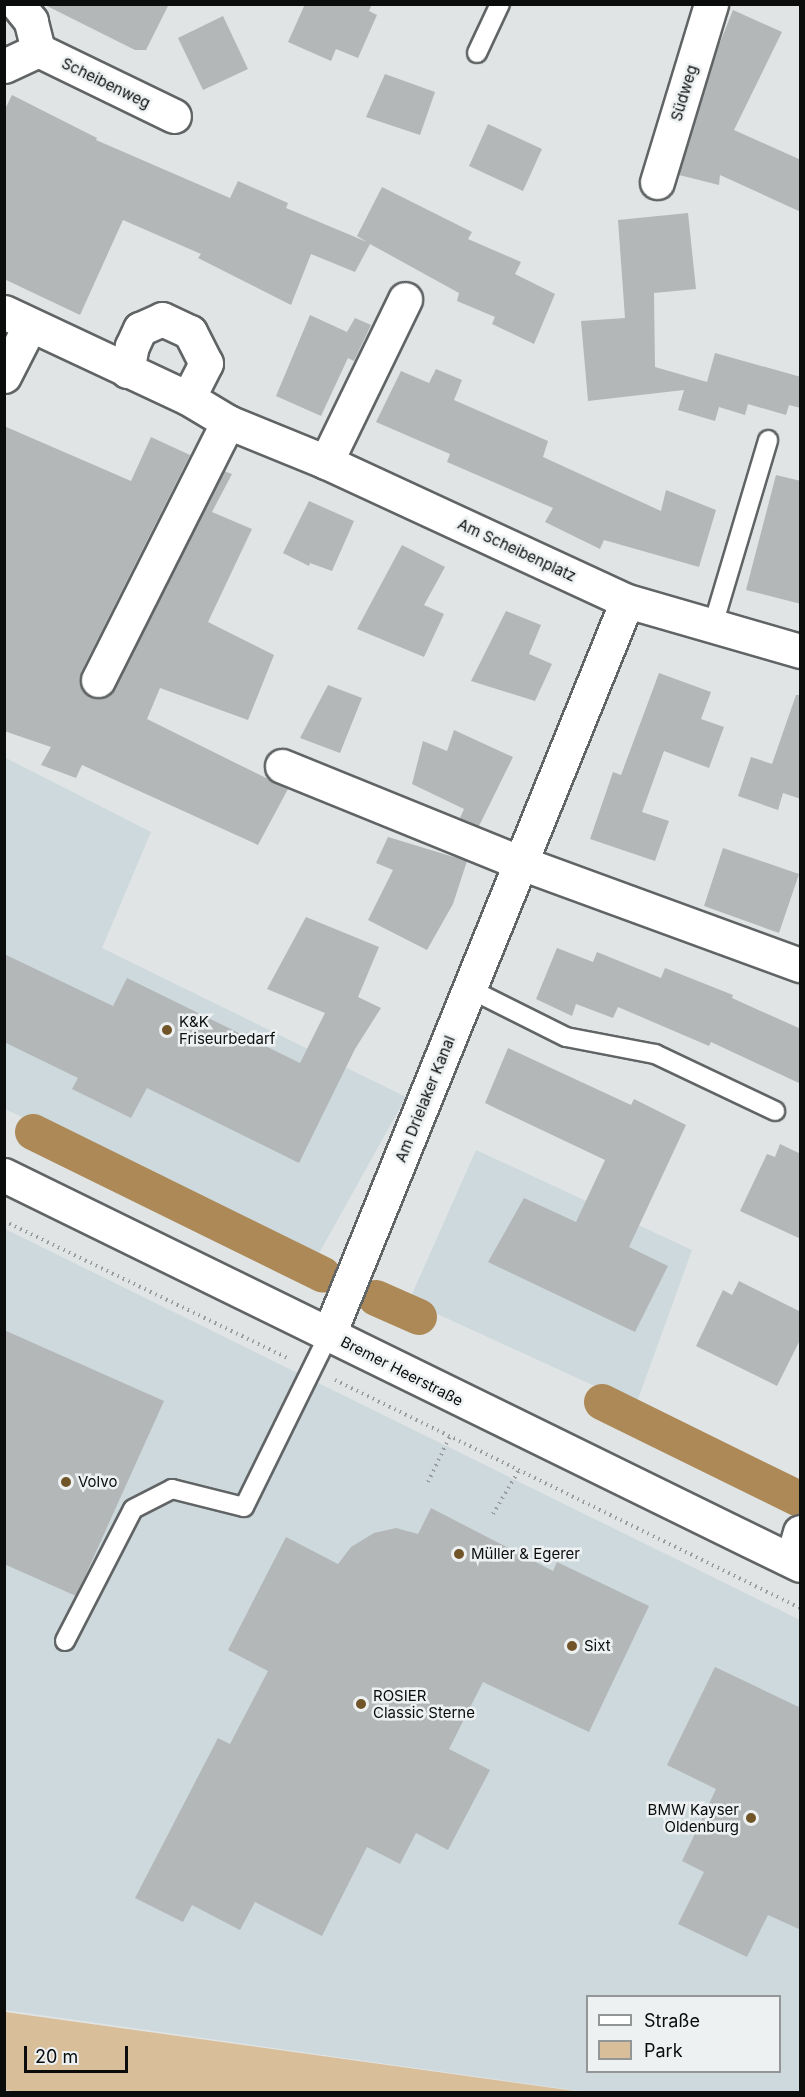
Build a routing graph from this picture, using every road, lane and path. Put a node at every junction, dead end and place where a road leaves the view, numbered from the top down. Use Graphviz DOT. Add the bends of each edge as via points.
graph roads {
  1 [pos="17,4"];
  2 [pos="500,4"];
  3 [pos="711,4"];
  4 [pos="38,50"];
  5 [pos="477,53"];
  6 [pos="4,66"];
  7 [pos="174,116"];
  8 [pos="657,182"];
  9 [pos="405,299"];
  10 [pos="17,318"];
  11 [pos="127,371"];
  12 [pos="4,376"];
  13 [pos="188,398"];
  14 [pos="228,422"];
  15 [pos="768,440"];
  16 [pos="326,462"];
  17 [pos="627,601"];
  18 [pos="713,625"];
  19 [pos="801,651"];
  20 [pos="98,680"];
  21 [pos="282,766"];
  22 [pos="521,863"];
  23 [pos="801,965"];
  24 [pos="470,989"];
  25 [pos="775,1110"];
  26 [pos="4,1175"];
  27 [pos="4,1221"];
  28 [pos="329,1334"];
  29 [pos="312,1369"];
  30 [pos="450,1436"];
  31 [pos="519,1470"];
  32 [pos="428,1482"];
  33 [pos="493,1514"];
  34 [pos="798,1552"];
  35 [pos="801,1608"];
  36 [pos="65,1641"];
  1 -- 4 [label="street" via="31,21"];
  2 -- 5 [label="lane"];
  3 -- 8 [label="street, Südweg"];
  4 -- 6 [label="street"];
  4 -- 7 [label="street, Scheibenweg"];
  9 -- 16 [label="street"];
  10 -- 11 [label="street, Am Scheibenplatz"];
  10 -- 12 [label="street, Am Scheibenplatz"];
  11 -- 13 [label="street, Am Scheibenplatz"];
  11 -- 13 [label="street" via="140,329 162,319 190,332 206,363"];
  13 -- 14 [label="street, Am Scheibenplatz"];
  14 -- 16 [label="street, Am Scheibenplatz"];
  14 -- 20 [label="street"];
  15 -- 18 [label="lane"];
  16 -- 17 [label="street, Am Scheibenplatz"];
  17 -- 18 [label="street, Am Scheibenplatz"];
  17 -- 22 [label="street, Am Drielaker Kanal"];
  18 -- 19 [label="street, Am Scheibenplatz"];
  21 -- 22 [label="street"];
  22 -- 23 [label="street"];
  22 -- 24 [label="street, Am Drielaker Kanal"];
  24 -- 25 [label="lane" via="566,1037 655,1054"];
  24 -- 28 [label="street, Am Drielaker Kanal"];
  26 -- 28 [label="street, Bremer Heerstraße"];
  27 -- 29 [label="path"];
  28 -- 29 [label="lane"];
  28 -- 34 [label="street, Bremer Heerstraße"];
  29 -- 30 [label="path"];
  29 -- 36 [label="lane" via="244,1507 172,1489 133,1509"];
  30 -- 31 [label="path"];
  30 -- 32 [label="path"];
  31 -- 33 [label="path"];
  31 -- 35 [label="path"];
}
